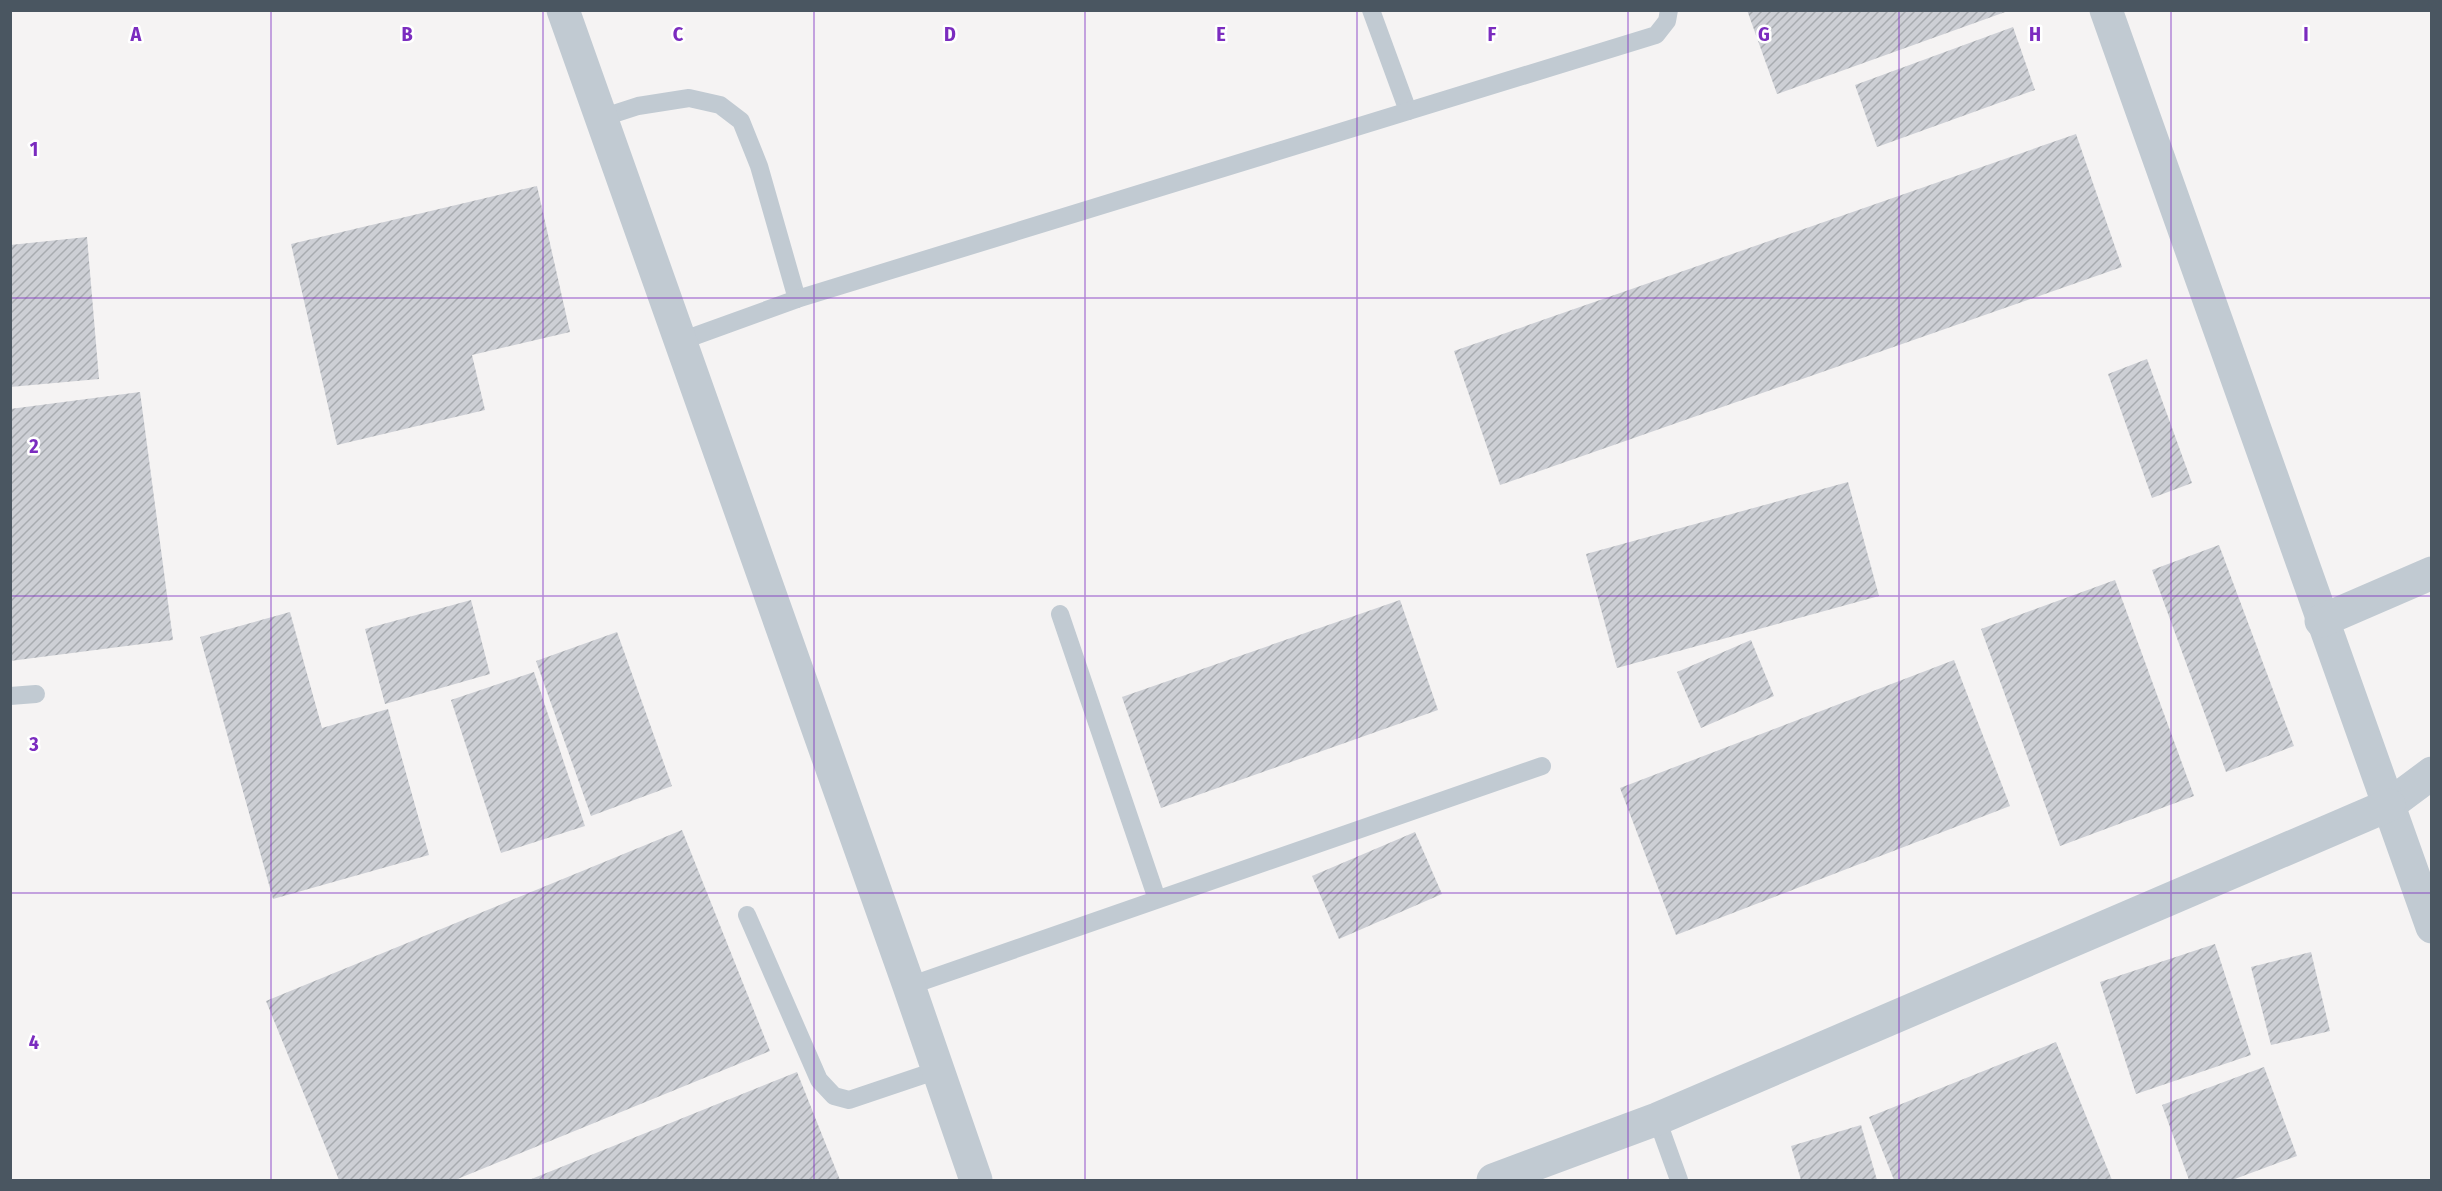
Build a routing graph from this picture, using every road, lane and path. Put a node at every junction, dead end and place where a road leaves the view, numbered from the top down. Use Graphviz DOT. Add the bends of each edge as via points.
graph roads {
  1 [pos="563,10"];
  2 [pos="1371,10"];
  3 [pos="1669,10"];
  4 [pos="2106,10"];
  5 [pos="1408,111"];
  6 [pos="602,118"];
  7 [pos="797,299"];
  8 [pos="681,341"];
  9 [pos="2432,573"];
  10 [pos="1060,614"];
  11 [pos="2321,621"];
  12 [pos="36,694"];
  13 [pos="10,696"];
  14 [pos="1542,766"];
  15 [pos="2432,773"];
  16 [pos="2389,805"];
  17 [pos="1157,899"];
  18 [pos="747,915"];
  19 [pos="2432,927"];
  20 [pos="909,986"];
  21 [pos="938,1070"];
  22 [pos="1657,1119"];
  23 [pos="976,1180"];
  24 [pos="1493,1180"];
  25 [pos="1679,1180"];
  1 -- 6 [label="street"];
  2 -- 5 [label="lane"];
  3 -- 5 [label="lane" via="1667,21 1656,35"];
  4 -- 11 [label="street"];
  5 -- 7 [label="lane"];
  6 -- 7 [label="lane" via="638,106 690,98 720,105 741,121 759,166"];
  6 -- 8 [label="street"];
  7 -- 8 [label="lane"];
  8 -- 20 [label="street"];
  9 -- 11 [label="street"];
  10 -- 17 [label="lane"];
  11 -- 16 [label="street"];
  12 -- 13 [label="lane"];
  14 -- 17 [label="lane"];
  15 -- 16 [label="street"];
  16 -- 19 [label="street"];
  16 -- 22 [label="street"];
  17 -- 20 [label="lane"];
  18 -- 21 [label="lane" via="819,1080 834,1096 849,1100"];
  20 -- 21 [label="street"];
  21 -- 23 [label="street"];
  22 -- 24 [label="street"];
  22 -- 25 [label="lane"];
}
